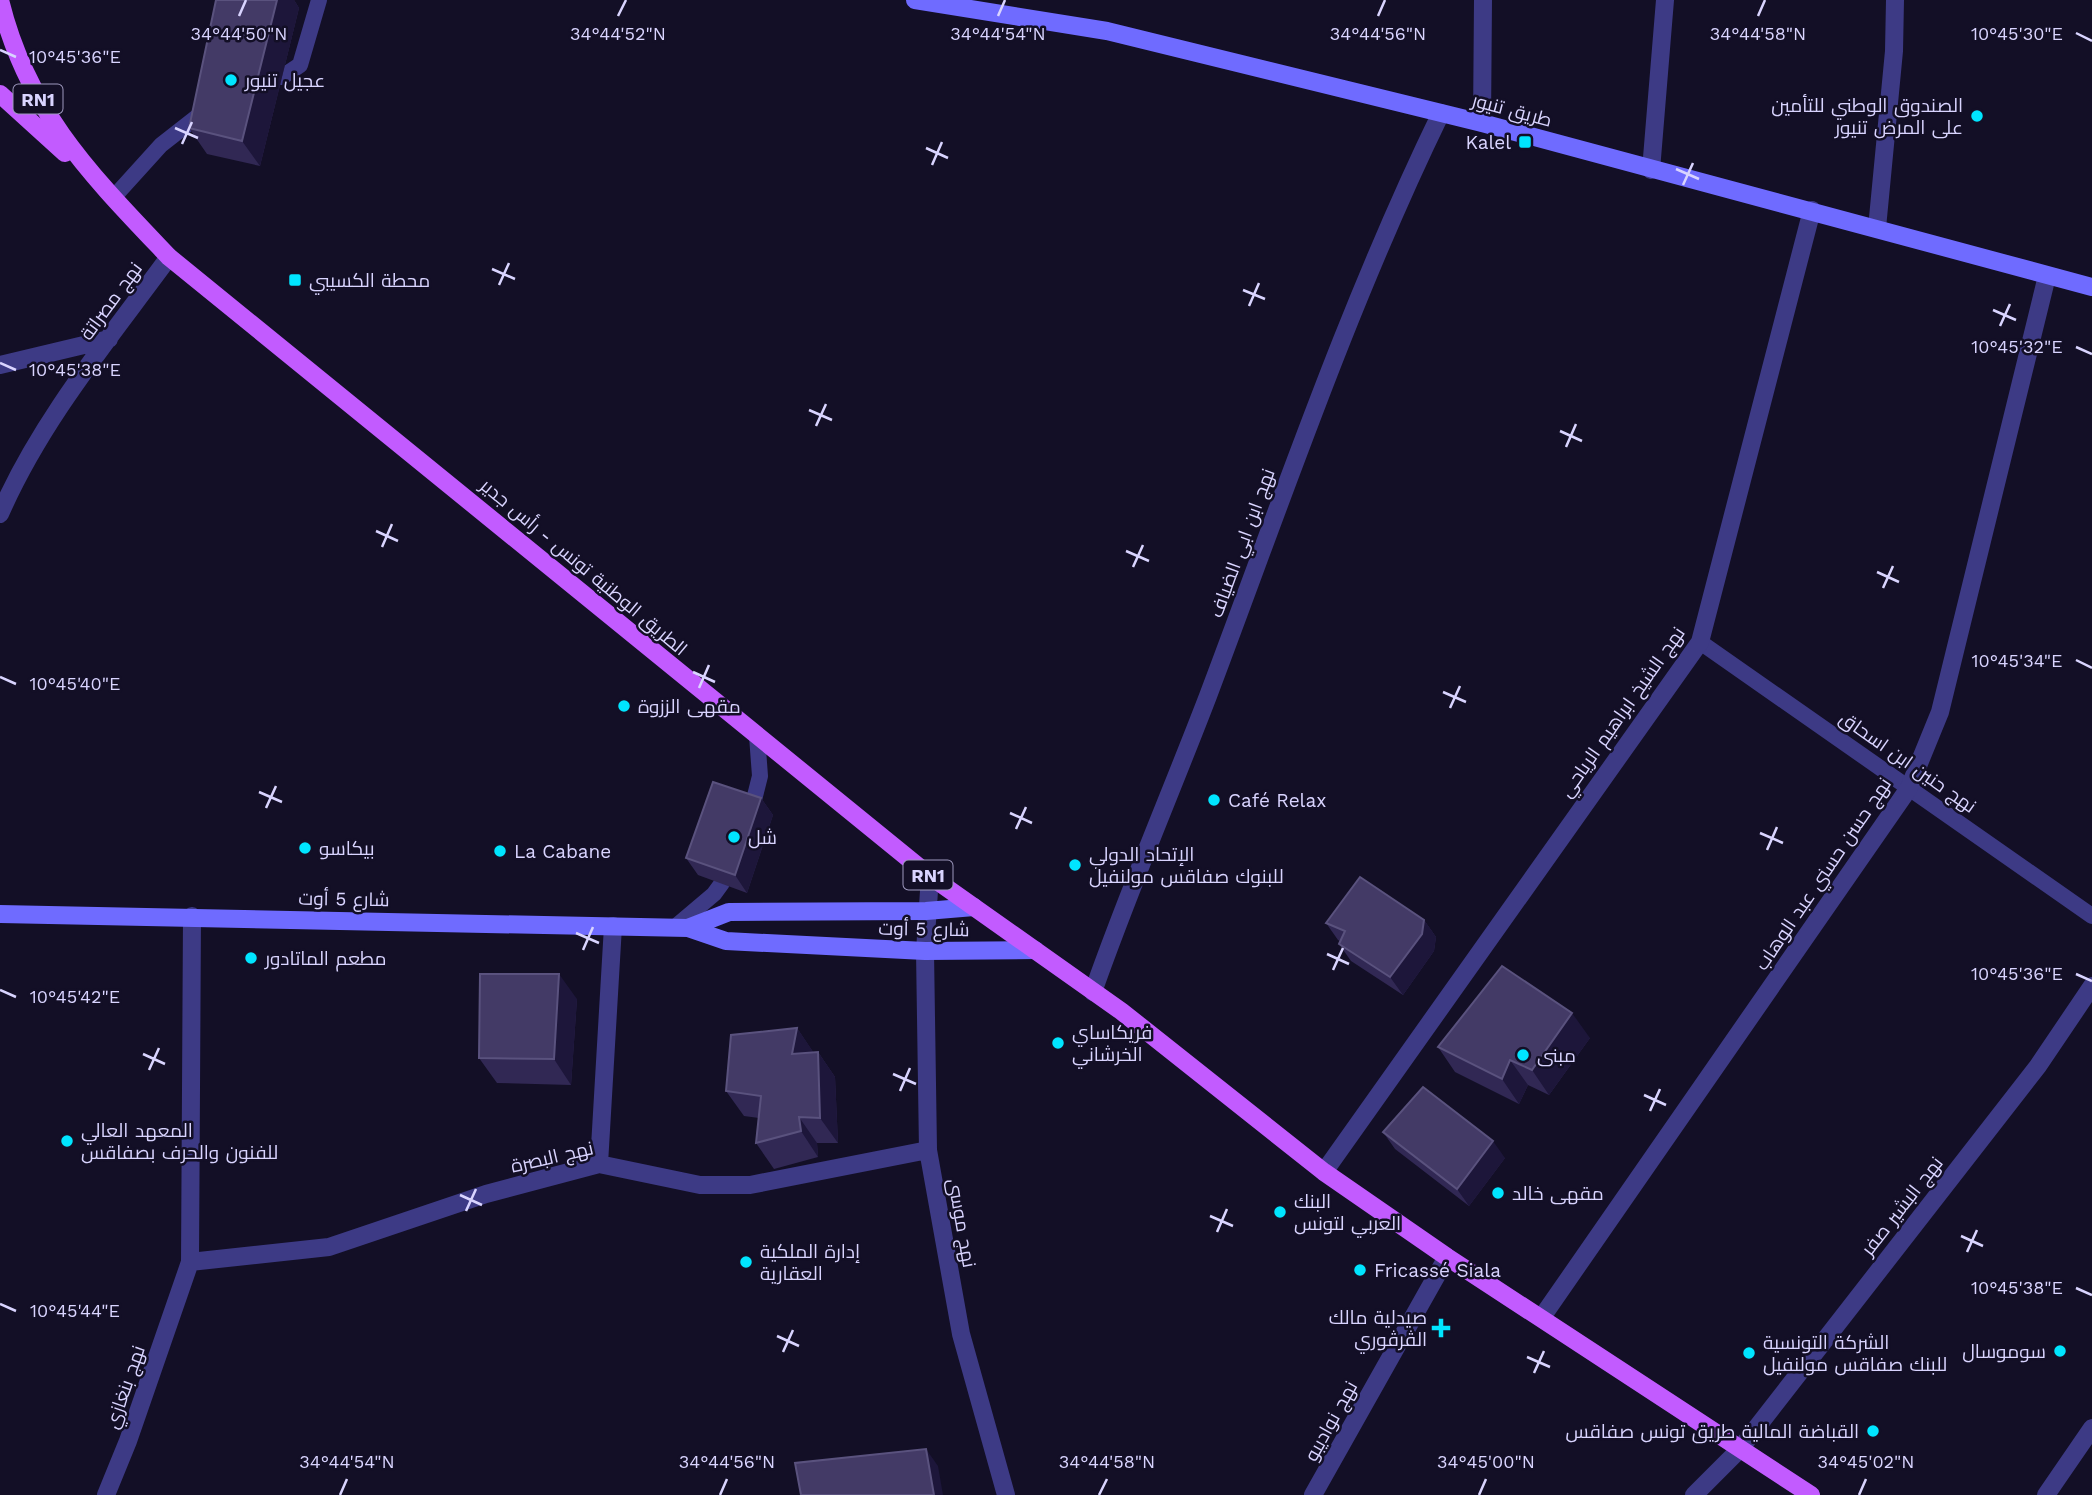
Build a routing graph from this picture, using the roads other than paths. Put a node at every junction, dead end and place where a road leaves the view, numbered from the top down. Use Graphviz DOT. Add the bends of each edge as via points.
graph roads {
  1 [pos="0,0"];
  2 [pos="319,0"];
  3 [pos="915,0"];
  4 [pos="1483,0"];
  5 [pos="1665,0"];
  6 [pos="1895,0"];
  7 [pos="282,77"];
  8 [pos="0,94"];
  9 [pos="218,101"];
  10 [pos="1441,113"];
  11 [pos="1482,123"];
  12 [pos="1651,170"];
  13 [pos="101,184"];
  14 [pos="113,198"];
  15 [pos="1812,210"];
  16 [pos="1877,228"];
  17 [pos="169,257"];
  18 [pos="2047,276"];
  19 [pos="2092,287"];
  20 [pos="109,339"];
  21 [pos="0,365"];
  22 [pos="0,514"];
  23 [pos="1700,642"];
  24 [pos="757,736"];
  25 [pos="1909,788"];
  26 [pos="752,808"];
  27 [pos="930,876"];
  28 [pos="722,884"];
  29 [pos="974,907"];
  30 [pos="926,911"];
  31 [pos="0,914"];
  32 [pos="192,916"];
  33 [pos="2092,916"];
  34 [pos="613,926"];
  35 [pos="681,928"];
  36 [pos="1035,950"];
  37 [pos="925,951"];
  38 [pos="2092,986"];
  39 [pos="1093,992"];
  40 [pos="928,1150"];
  41 [pos="599,1164"];
  42 [pos="1324,1172"];
  43 [pos="1447,1257"];
  44 [pos="190,1262"];
  45 [pos="1542,1317"];
  46 [pos="2092,1428"];
  47 [pos="1740,1449"];
  48 [pos="106,1495"];
  49 [pos="1006,1495"];
  50 [pos="1313,1495"];
  51 [pos="1694,1495"];
  52 [pos="1811,1495"];
  53 [pos="2046,1495"];
  1 -- 13 [label="main road, الطريق الوطنية تونس - رأس جدير / RN1" via="29,82 60,136"];
  2 -- 7 [label="lane" via="299,65"];
  3 -- 10 [label="main road, طريق تنيور" via="1107,31"];
  4 -- 11 [label="street"];
  5 -- 12 [label="street"];
  6 -- 16 [label="street"];
  8 -- 13 [label="main road, الطريق الوطنية تونس - رأس جدير / RN1"];
  9 -- 14 [label="lane" via="161,145"];
  10 -- 11 [label="main road, طريق تنيور"];
  10 -- 39 [label="street, نهج ابن ابي الضياف" via="1364,280"];
  11 -- 12 [label="main road, طريق تنيور"];
  12 -- 15 [label="main road, طريق تنيور"];
  13 -- 14 [label="main road, الطريق الوطنية تونس - رأس جدير / RN1"];
  14 -- 17 [label="main road, الطريق الوطنية تونس - رأس جدير / RN1"];
  15 -- 16 [label="main road, طريق تنيور"];
  15 -- 23 [label="street, نهج الشيخ ابراهيم الرياحي"];
  16 -- 18 [label="main road, طريق تنيور"];
  17 -- 20 [label="street, نهج مصراتة"];
  17 -- 24 [label="main road, الطريق الوطنية تونس - رأس جدير / RN1"];
  18 -- 19 [label="main road, طريق تنيور"];
  18 -- 25 [label="street, نهج حسن حسني عبد الوهاب" via="1940,712"];
  20 -- 21 [label="street"];
  20 -- 22 [label="street, نهج مصراتة" via="55,414 15,479"];
  23 -- 25 [label="lane, نهج حنين ابن اسحاق"];
  23 -- 42 [label="street, نهج الشيخ ابراهيم الرياحي"];
  24 -- 26 [label="lane" via="760,776"];
  24 -- 27 [label="main road, الطريق الوطنية تونس - رأس جدير / RN1"];
  25 -- 33 [label="lane, نهج حنين ابن اسحاق"];
  25 -- 45 [label="street, نهج حسن حسني عبد الوهاب"];
  27 -- 29 [label="main road, الطريق الوطنية تونس - رأس جدير / RN1"];
  27 -- 30 [label="street, نهج موسى"];
  28 -- 35 [label="lane"];
  29 -- 30 [label="main road, شارع 5 أوت"];
  29 -- 36 [label="main road, الطريق الوطنية تونس - رأس جدير / RN1"];
  30 -- 35 [label="main road, شارع 5 أوت" via="729,912"];
  30 -- 37 [label="street, نهج موسى"];
  31 -- 32 [label="main road, شارع 5 أوت"];
  32 -- 34 [label="main road, شارع 5 أوت"];
  32 -- 44 [label="street, نهج بنغازي"];
  34 -- 35 [label="main road, شارع 5 أوت"];
  34 -- 41 [label="street"];
  35 -- 37 [label="main road, شارع 5 أوت" via="726,941"];
  36 -- 37 [label="main road, شارع 5 أوت"];
  36 -- 39 [label="main road, الطريق الوطنية تونس - رأس جدير / RN1"];
  37 -- 40 [label="street, نهج موسى"];
  38 -- 47 [label="street, نهج البشير صفر" via="2038,1066"];
  39 -- 42 [label="main road, الطريق الوطنية تونس - رأس جدير / RN1"];
  40 -- 41 [label="street, نهج البصرة" via="750,1185 700,1185"];
  40 -- 49 [label="street, نهج موسى" via="961,1334"];
  41 -- 44 [label="street, نهج البصرة" via="486,1194 329,1247"];
  42 -- 43 [label="main road, الطريق الوطنية تونس - رأس جدير / RN1"];
  43 -- 45 [label="main road, الطريق الوطنية تونس - رأس جدير / RN1"];
  43 -- 50 [label="street, نهج نواديبو"];
  44 -- 48 [label="street, نهج بنغازي"];
  45 -- 47 [label="main road, الطريق الوطنية تونس - رأس جدير / RN1"];
  46 -- 53 [label="street"];
  47 -- 51 [label="street, نهج البشير صفر"];
  47 -- 52 [label="main road, الطريق الوطنية تونس - رأس جدير / RN1"];
}
